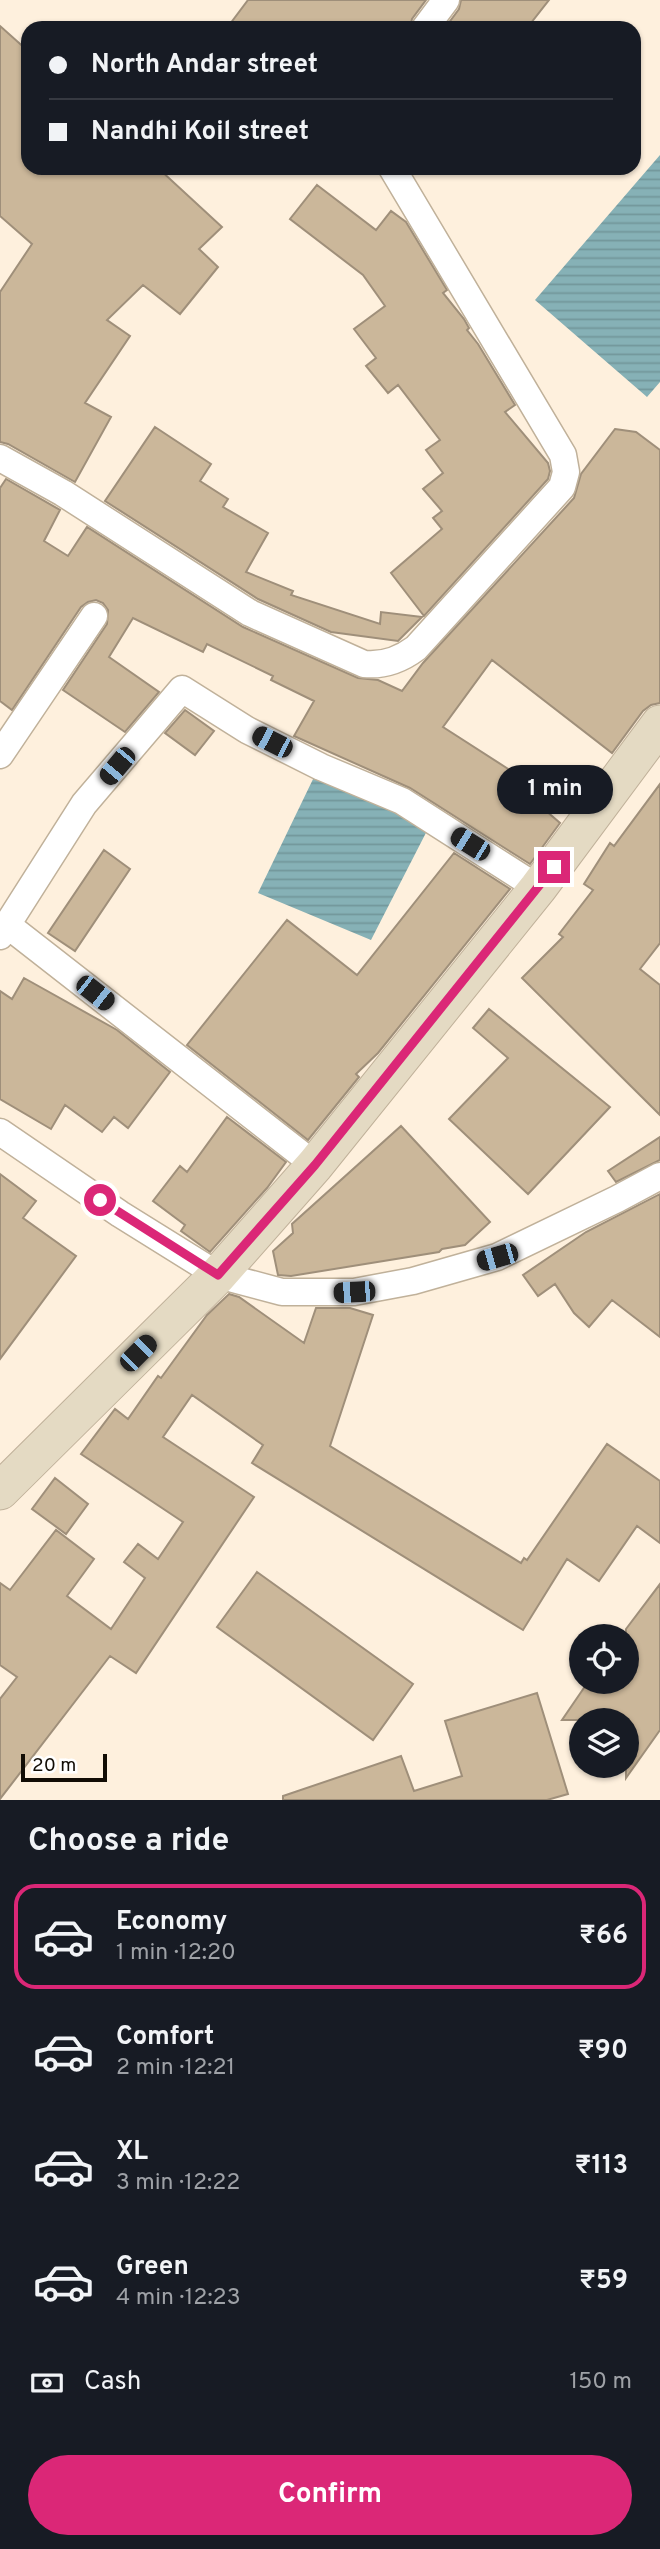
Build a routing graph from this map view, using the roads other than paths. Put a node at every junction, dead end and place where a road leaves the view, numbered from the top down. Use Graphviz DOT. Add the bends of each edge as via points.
graph roads {
  1 [pos="446,0"];
  2 [pos="430,21"];
  3 [pos="396,175"];
  4 [pos="0,458"];
  5 [pos="94,615"];
  6 [pos="660,724"];
  7 [pos="0,755"];
  8 [pos="538,888"];
  9 [pos="3,930"];
  10 [pos="0,1132"];
  11 [pos="315,1165"];
  12 [pos="660,1176"];
  13 [pos="218,1275"];
  14 [pos="0,1491"];
  1 -- 2 [label="street"];
  3 -- 4 [label="street" via="563,455 566,472 562,487 402,659 364,664 250,613"];
  5 -- 7 [label="street"];
  6 -- 8 [label="street"];
  8 -- 9 [label="street" via="402,801 321,767 182,689 84,804"];
  8 -- 11 [label="street"];
  9 -- 11 [label="street"];
  10 -- 13 [label="street"];
  11 -- 13 [label="street"];
  12 -- 13 [label="street" via="497,1257 413,1281 354,1292 314,1293 282,1292"];
  13 -- 14 [label="street"];
}
